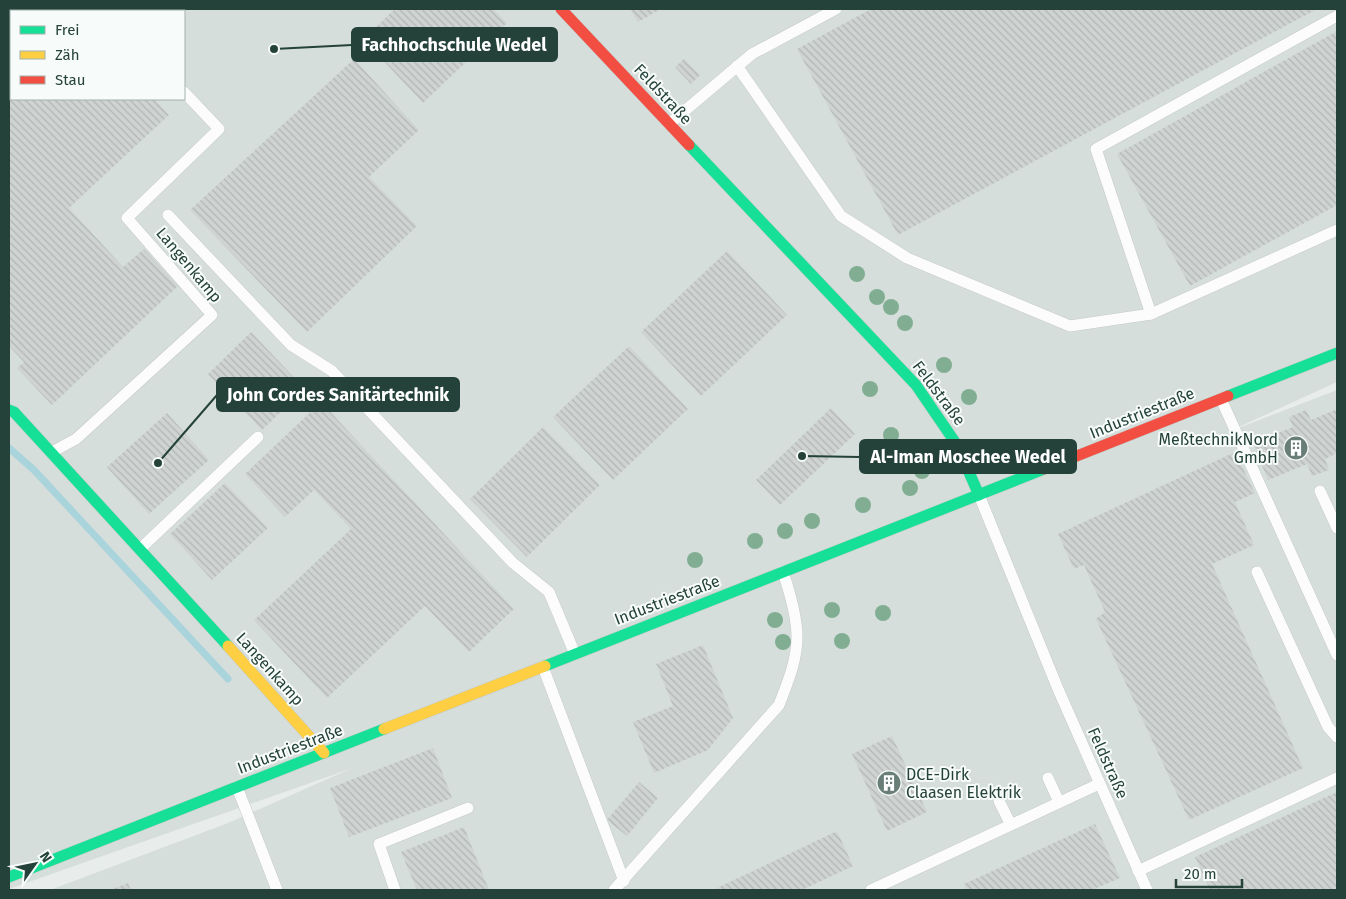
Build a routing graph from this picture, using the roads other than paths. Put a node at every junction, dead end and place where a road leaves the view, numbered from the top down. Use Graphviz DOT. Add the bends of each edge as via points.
graph roads {
  1 [pos="561,9"];
  2 [pos="836,9"];
  3 [pos="1337,16"];
  4 [pos="737,66"];
  5 [pos="185,93"];
  6 [pos="669,124"];
  7 [pos="168,215"];
  8 [pos="1337,230"];
  9 [pos="1151,314"];
  10 [pos="1337,353"];
  11 [pos="1221,400"];
  12 [pos="9,410"];
  13 [pos="258,437"];
  14 [pos="52,452"];
  15 [pos="1320,491"];
  16 [pos="979,496"];
  17 [pos="1337,528"];
  18 [pos="140,549"];
  19 [pos="783,572"];
  20 [pos="1258,572"];
  21 [pos="575,654"];
  22 [pos="1337,655"];
  23 [pos="543,667"];
  24 [pos="1337,737"];
  25 [pos="324,753"];
  26 [pos="1048,778"];
  27 [pos="1337,778"];
  28 [pos="1098,784"];
  29 [pos="238,787"];
  30 [pos="999,801"];
  31 [pos="1059,802"];
  32 [pos="468,808"];
  33 [pos="1010,823"];
  34 [pos="1138,871"];
  35 [pos="9,877"];
  36 [pos="624,881"];
  37 [pos="277,890"];
  38 [pos="395,890"];
  39 [pos="614,890"];
  40 [pos="871,890"];
  41 [pos="1147,890"];
  1 -- 6 [label="street, Feldstraße"];
  2 -- 4 [label="lane" via="752,54"];
  3 -- 9 [label="lane" via="1096,149"];
  4 -- 6 [label="lane"];
  4 -- 9 [label="lane" via="841,216 907,258 1070,326"];
  5 -- 14 [label="lane, Langenkamp" via="219,130 127,218 212,315 76,439"];
  6 -- 16 [label="street, Feldstraße" via="916,385 958,445"];
  7 -- 21 [label="lane" via="291,345 332,371 513,563 549,592"];
  8 -- 9 [label="lane"];
  10 -- 11 [label="street, Industriestraße"];
  11 -- 16 [label="street, Industriestraße"];
  11 -- 22 [label="lane"];
  12 -- 14 [label="street, Langenkamp"];
  13 -- 18 [label="lane"];
  14 -- 18 [label="street, Langenkamp"];
  15 -- 17 [label="lane"];
  16 -- 19 [label="street, Industriestraße"];
  16 -- 28 [label="lane, Feldstraße"];
  18 -- 25 [label="street, Langenkamp"];
  19 -- 21 [label="street, Industriestraße"];
  19 -- 36 [label="lane" via="792,601 797,638 791,674 779,705"];
  20 -- 24 [label="lane" via="1328,727"];
  21 -- 23 [label="street, Industriestraße"];
  23 -- 25 [label="street, Industriestraße"];
  23 -- 36 [label="lane"];
  25 -- 29 [label="street, Industriestraße"];
  26 -- 31 [label="lane"];
  27 -- 34 [label="lane"];
  28 -- 31 [label="lane"];
  28 -- 34 [label="lane, Feldstraße"];
  29 -- 35 [label="street, Industriestraße"];
  29 -- 37 [label="lane"];
  30 -- 33 [label="lane"];
  31 -- 33 [label="lane"];
  32 -- 38 [label="lane" via="379,844"];
  33 -- 40 [label="lane"];
  34 -- 41 [label="lane, Feldstraße"];
  36 -- 39 [label="lane"];
}
